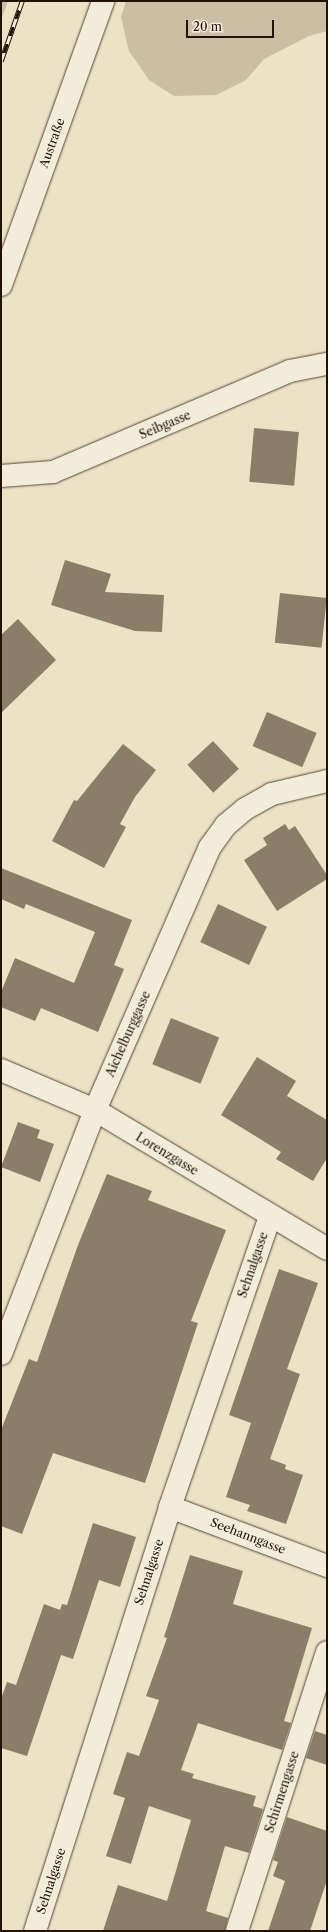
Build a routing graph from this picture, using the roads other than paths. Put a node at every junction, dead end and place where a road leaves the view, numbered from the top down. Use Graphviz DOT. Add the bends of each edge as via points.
graph roads {
  1 [pos="103,1"];
  2 [pos="1,285"];
  3 [pos="327,364"];
  4 [pos="1,476"];
  5 [pos="327,780"];
  6 [pos="1,1070"];
  7 [pos="95,1110"];
  8 [pos="270,1216"];
  9 [pos="327,1249"];
  10 [pos="1,1354"];
  11 [pos="170,1506"];
  12 [pos="327,1566"];
  13 [pos="327,1652"];
  14 [pos="35,1931"];
  15 [pos="237,1931"];
  1 -- 2 [label="street, Austraße"];
  3 -- 4 [label="street, Seibgasse" via="290,371 53,472"];
  5 -- 7 [label="street, Aichelburggasse" via="272,794 245,809 226,825 210,846"];
  6 -- 7 [label="street, Lorenzgasse"];
  7 -- 8 [label="street, Lorenzgasse"];
  7 -- 10 [label="street, Aichelburggasse"];
  8 -- 9 [label="street, Lorenzgasse"];
  8 -- 11 [label="street, Sehnalgasse"];
  11 -- 12 [label="street, Seehanngasse"];
  11 -- 14 [label="street, Sehnalgasse"];
  13 -- 15 [label="street, Schirmengasse"];
}
